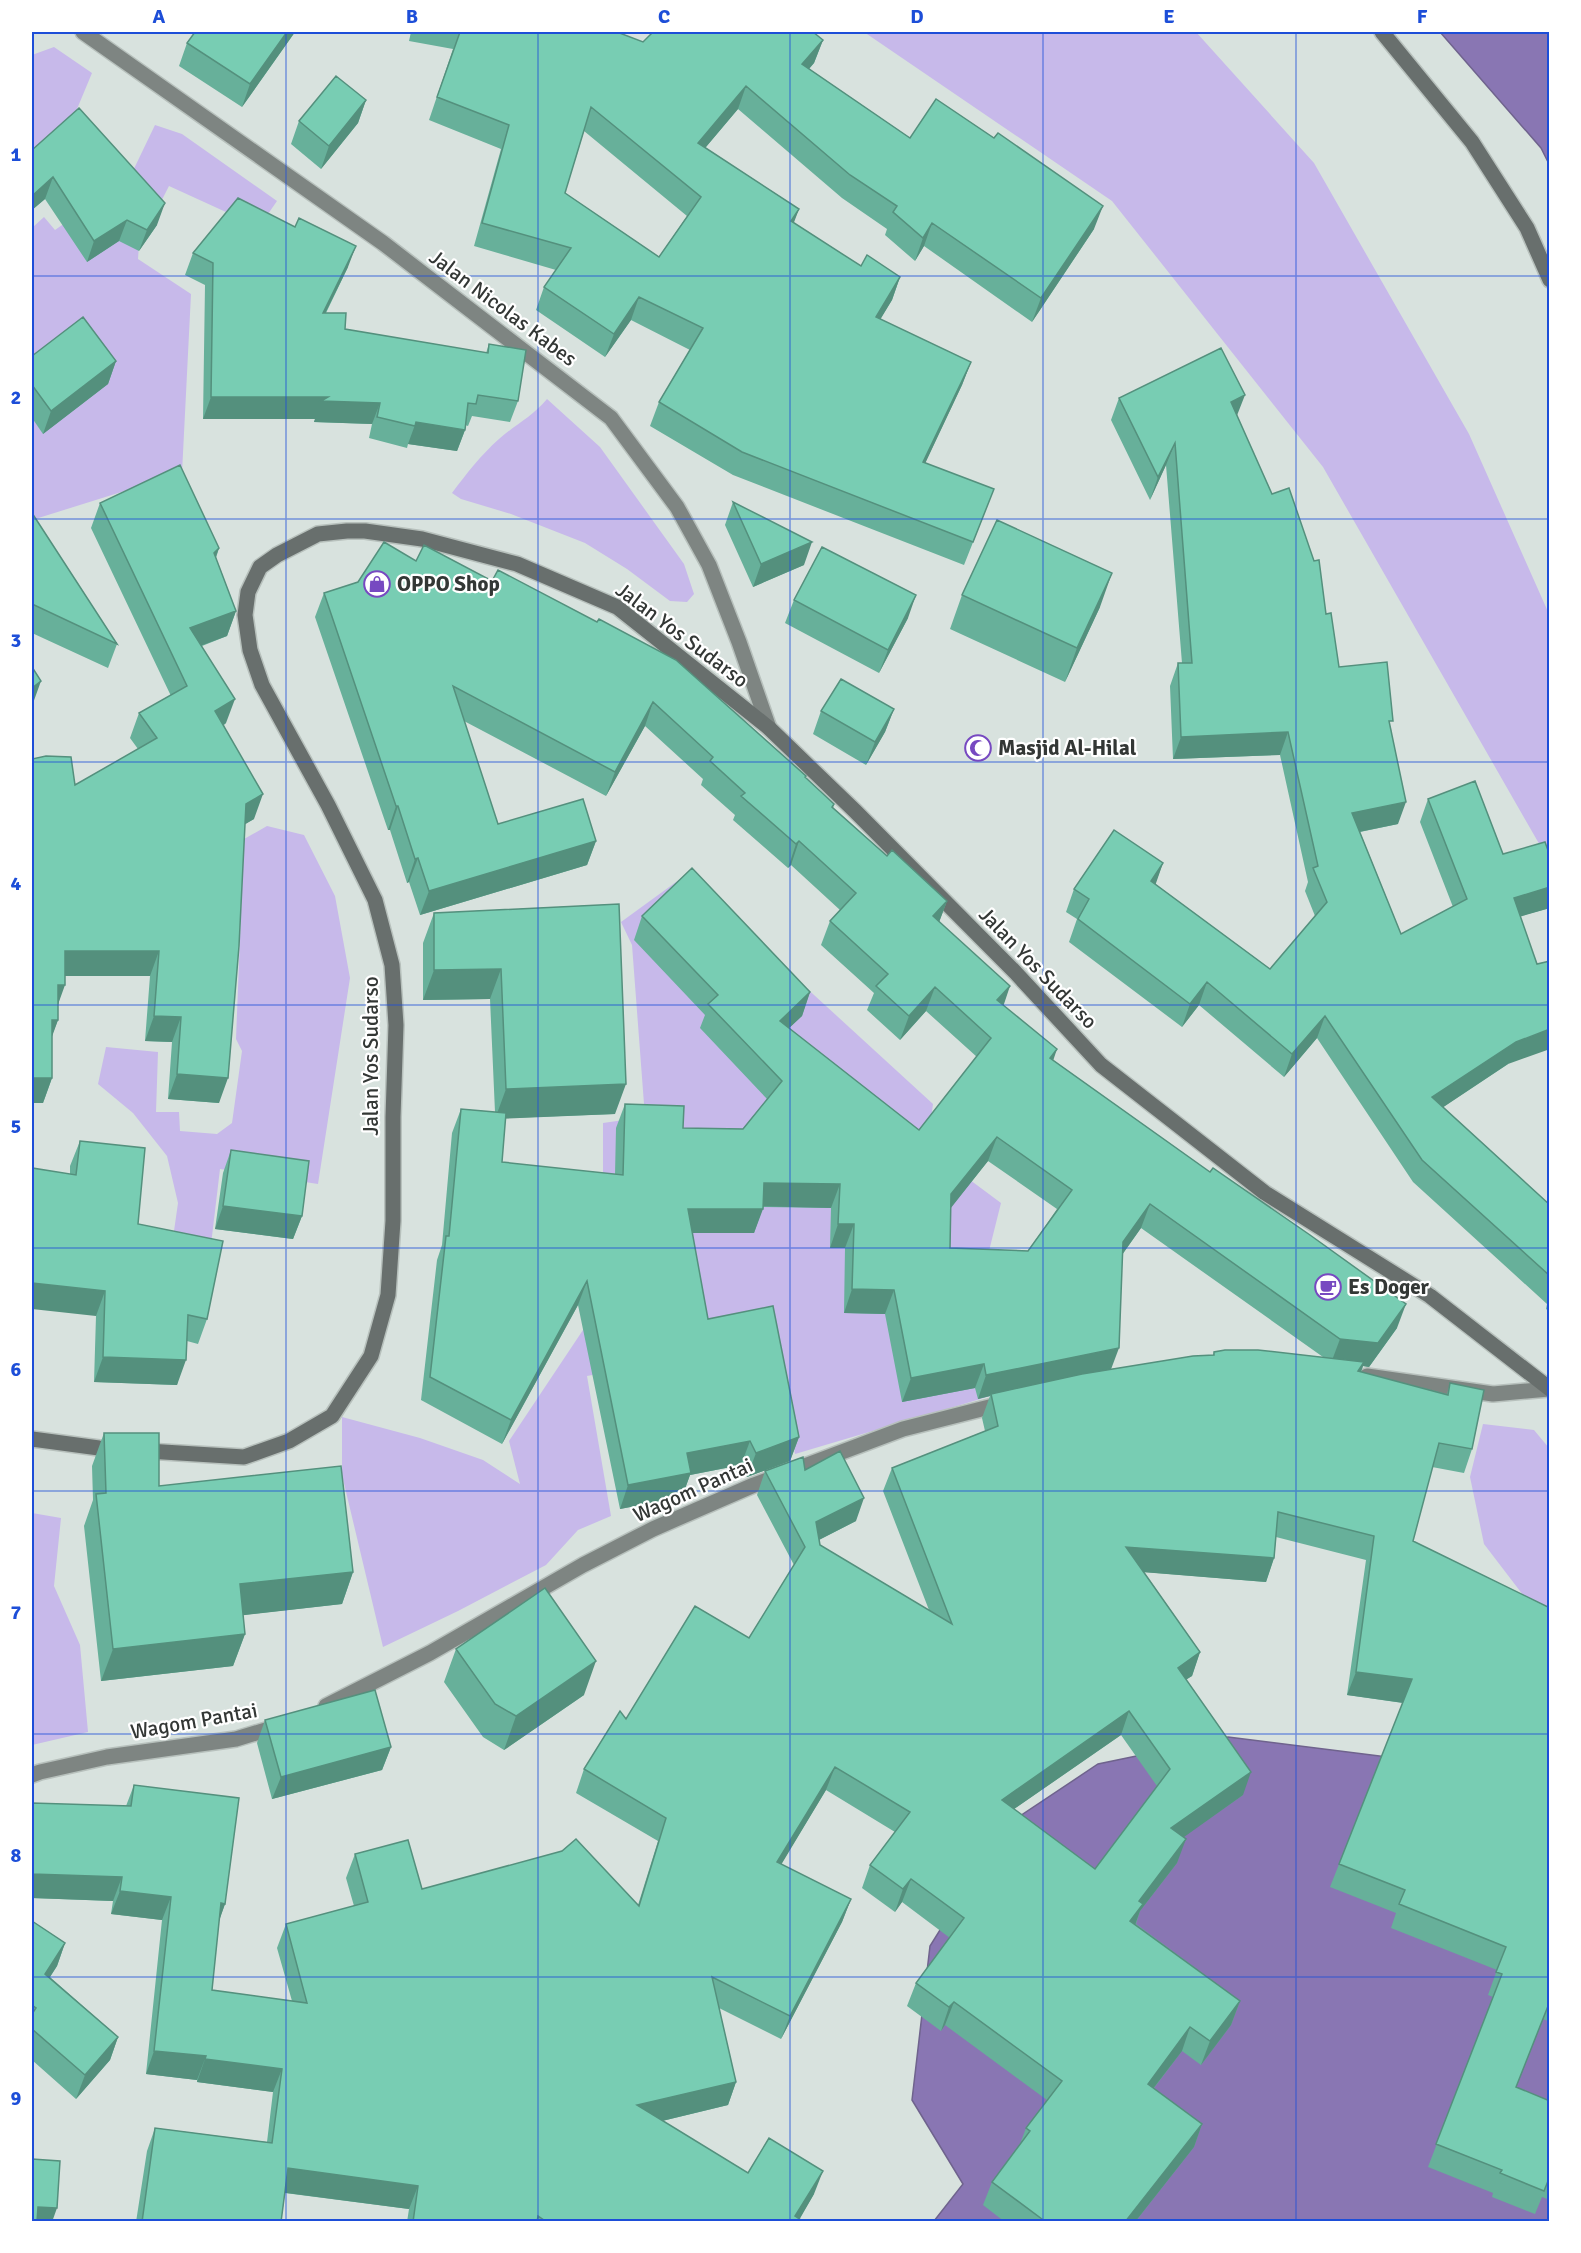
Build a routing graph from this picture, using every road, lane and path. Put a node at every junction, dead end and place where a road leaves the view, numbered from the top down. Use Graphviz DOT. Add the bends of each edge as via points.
graph roads {
  1 [pos="83,32"];
  2 [pos="1382,32"];
  3 [pos="1550,280"];
  4 [pos="769,728"];
  5 [pos="1349,1374"];
  6 [pos="1549,1389"];
  7 [pos="1015,1401"];
  8 [pos="32,1439"];
  9 [pos="316,1710"];
  10 [pos="296,1719"];
  11 [pos="32,1775"];
  1 -- 4 [label="street, Jalan Nicolas Kabes" via="382,243 611,418 677,507 708,565"];
  2 -- 3 [label="main road" via="1472,142 1527,228"];
  4 -- 6 [label="main road, Jalan Yos Sudarso" via="1015,972 1101,1065 1265,1193 1430,1296"];
  4 -- 8 [label="main road, Jalan Yos Sudarso" via="617,608 517,564 422,539 356,531 318,534 260,567 248,592 245,615 250,650 262,685 375,900 392,965 396,1024 388,1295 371,1356 332,1416 289,1441 244,1457 99,1449"];
  5 -- 6 [label="street" via="1493,1394"];
  7 -- 9 [label="street, Wagom Pantai" via="903,1429 754,1485 653,1529 430,1653"];
  10 -- 11 [label="street, Wagom Pantai" via="236,1739 107,1757"];
}
